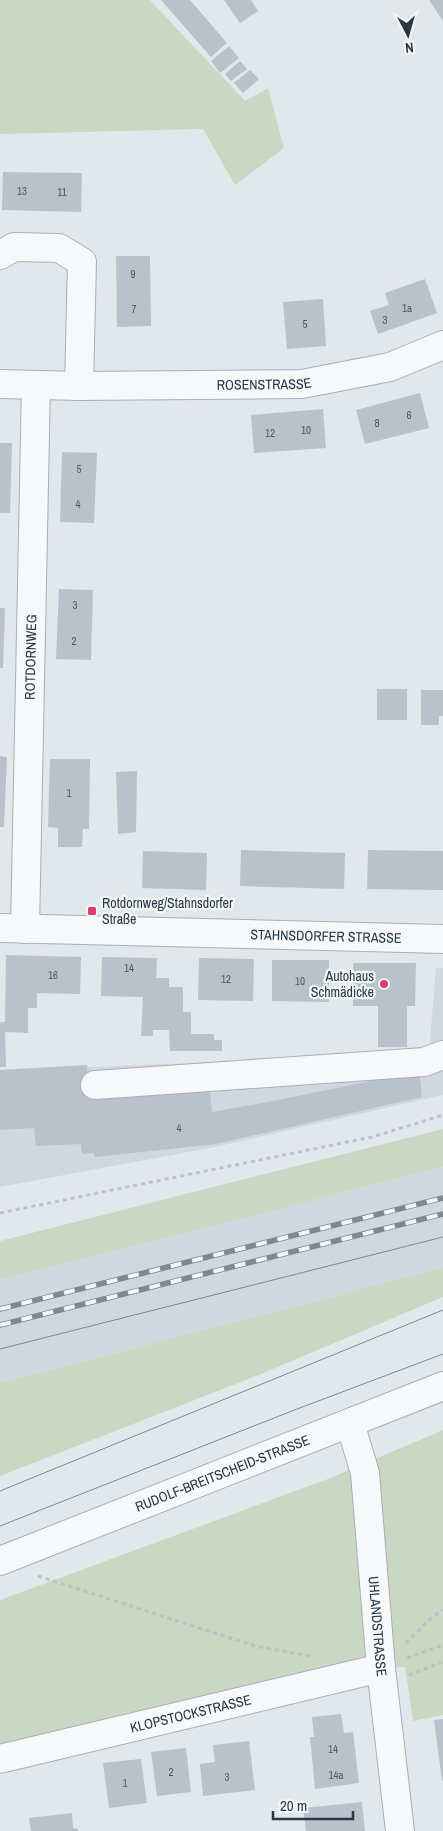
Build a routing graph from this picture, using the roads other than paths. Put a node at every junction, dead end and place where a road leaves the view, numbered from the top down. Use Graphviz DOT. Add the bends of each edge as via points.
graph roads {
  1 [pos="0,255"];
  2 [pos="443,345"];
  3 [pos="0,384"];
  4 [pos="36,385"];
  5 [pos="79,386"];
  6 [pos="13,928"];
  7 [pos="443,938"];
  8 [pos="443,1056"];
  9 [pos="95,1085"];
  10 [pos="443,1386"];
  11 [pos="350,1422"];
  12 [pos="0,1561"];
  13 [pos="381,1668"];
  14 [pos="0,1759"];
  15 [pos="400,1831"];
  1 -- 5 [label="street" via="14,248 60,248 82,262"];
  2 -- 5 [label="street, ROSENSTRASSE" via="390,367 302,384"];
  3 -- 4 [label="street, ROSENSTRASSE"];
  4 -- 5 [label="street, ROSENSTRASSE"];
  4 -- 6 [label="street, ROTDORNWEG"];
  6 -- 7 [label="street, STAHNSDORFER STRASSE"];
  8 -- 9 [label="street" via="424,1062"];
  10 -- 11 [label="street, RUDOLF-BREITSCHEID-STRASSE"];
  11 -- 12 [label="street, RUDOLF-BREITSCHEID-STRASSE"];
  11 -- 13 [label="street, UHLANDSTRASSE" via="365,1473"];
  13 -- 14 [label="street, KLOPSTOCKSTRASSE"];
  13 -- 15 [label="street, UHLANDSTRASSE"];
}
